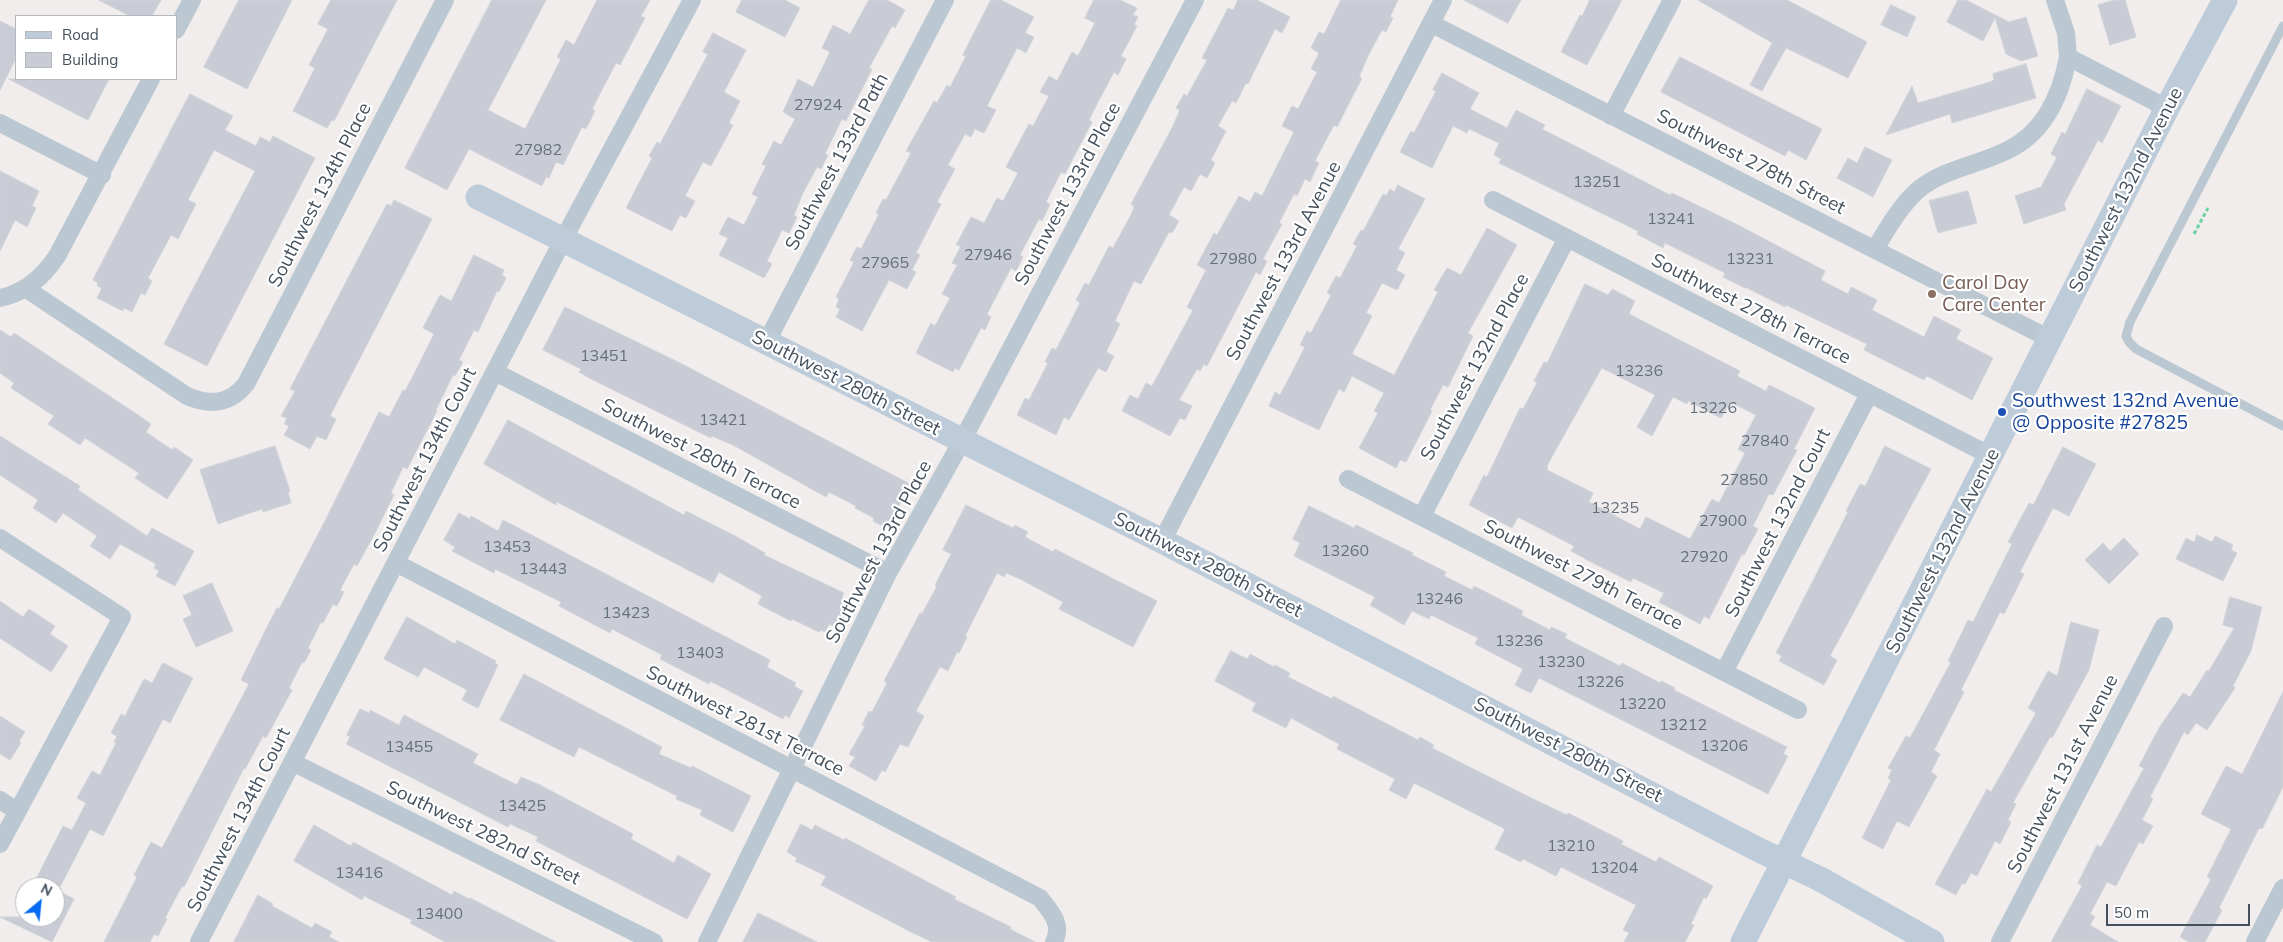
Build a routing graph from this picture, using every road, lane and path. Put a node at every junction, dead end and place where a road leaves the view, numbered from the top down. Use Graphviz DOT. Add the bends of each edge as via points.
graph roads {
  1 [pos="192,0"];
  2 [pos="445,0"];
  3 [pos="692,0"];
  4 [pos="945,0"];
  5 [pos="1195,0"];
  6 [pos="1443,0"];
  7 [pos="1672,0"];
  8 [pos="2055,0"];
  9 [pos="2224,0"];
  10 [pos="1432,24"];
  11 [pos="178,26"];
  12 [pos="2283,26"];
  13 [pos="2068,57"];
  14 [pos="150,80"];
  15 [pos="2167,108"];
  16 [pos="1611,116"];
  17 [pos="0,123"];
  18 [pos="102,175"];
  19 [pos="478,197"];
  20 [pos="1493,200"];
  21 [pos="2208,208"];
  22 [pos="2194,234"];
  23 [pos="1567,238"];
  24 [pos="563,240"];
  25 [pos="1875,249"];
  26 [pos="25,288"];
  27 [pos="0,298"];
  28 [pos="2050,339"];
  29 [pos="766,343"];
  30 [pos="495,372"];
  31 [pos="1869,394"];
  32 [pos="2283,426"];
  33 [pos="962,441"];
  34 [pos="1991,456"];
  35 [pos="1348,479"];
  36 [pos="1422,516"];
  37 [pos="0,538"];
  38 [pos="1162,541"];
  39 [pos="396,563"];
  40 [pos="888,573"];
  41 [pos="2164,626"];
  42 [pos="1724,672"];
  43 [pos="1798,710"];
  44 [pos="292,762"];
  45 [pos="792,769"];
  46 [pos="0,800"];
  47 [pos="18,811"];
  48 [pos="0,844"];
  49 [pos="1784,862"];
  50 [pos="2283,888"];
  51 [pos="1056,937"];
  52 [pos="199,942"];
  53 [pos="654,942"];
  54 [pos="707,942"];
  55 [pos="1743,942"];
  56 [pos="1932,942"];
  57 [pos="2000,942"];
  58 [pos="2255,942"];
  1 -- 11 [label="street"];
  2 -- 26 [label="street, Southwest 134th Place" via="241,391 215,403 198,401 172,388"];
  3 -- 24 [label="street, Southwest 134th Court"];
  4 -- 29 [label="street, Southwest 133rd Path"];
  5 -- 33 [label="street, Southwest 133rd Place"];
  6 -- 10 [label="street, Southwest 133rd Avenue"];
  7 -- 16 [label="street"];
  8 -- 13 [label="street" via="2066,33"];
  9 -- 15 [label="street, Southwest 132nd Avenue"];
  10 -- 16 [label="street, Southwest 278th Street"];
  10 -- 38 [label="street, Southwest 133rd Avenue"];
  12 -- 32 [label="lane" via="2146,287 2126,333 2128,342 2136,349"];
  13 -- 15 [label="street"];
  13 -- 25 [label="street" via="2058,95 2046,119 2009,150 1946,172 1917,191 1895,217"];
  14 -- 18 [label="street"];
  15 -- 28 [label="street, Southwest 132nd Avenue"];
  16 -- 25 [label="street, Southwest 278th Street"];
  17 -- 18 [label="street"];
  18 -- 26 [label="street" via="57,256 40,278"];
  19 -- 24 [label="street, Southwest 280th Street"];
  20 -- 23 [label="street, Southwest 278th Terrace"];
  21 -- 22 [label="path"];
  23 -- 31 [label="street, Southwest 278th Terrace"];
  23 -- 36 [label="street, Southwest 132nd Place"];
  24 -- 29 [label="street, Southwest 280th Street"];
  24 -- 30 [label="street, Southwest 134th Court"];
  25 -- 28 [label="street, Southwest 278th Street"];
  26 -- 27 [label="street"];
  28 -- 34 [label="street, Southwest 132nd Avenue"];
  29 -- 33 [label="street, Southwest 280th Street"];
  30 -- 39 [label="street, Southwest 134th Court"];
  30 -- 40 [label="street, Southwest 280th Terrace"];
  31 -- 34 [label="street, Southwest 278th Terrace"];
  31 -- 42 [label="street, Southwest 132nd Court"];
  33 -- 38 [label="street, Southwest 280th Street"];
  33 -- 40 [label="street, Southwest 133rd Place"];
  34 -- 49 [label="street, Southwest 132nd Avenue"];
  35 -- 36 [label="street, Southwest 279th Terrace"];
  36 -- 42 [label="street, Southwest 279th Terrace"];
  37 -- 47 [label="street" via="122,617"];
  38 -- 49 [label="street, Southwest 280th Street"];
  39 -- 44 [label="street, Southwest 134th Court"];
  39 -- 45 [label="street, Southwest 281st Terrace"];
  40 -- 45 [label="street, Southwest 133rd Place"];
  41 -- 57 [label="street, Southwest 131st Avenue"];
  42 -- 43 [label="street, Southwest 279th Terrace"];
  44 -- 52 [label="street, Southwest 134th Court"];
  44 -- 53 [label="street, Southwest 282nd Street"];
  45 -- 51 [label="street, Southwest 281st Terrace" via="1040,898 1055,917"];
  45 -- 54 [label="street, Southwest 133rd Place"];
  46 -- 47 [label="street"];
  47 -- 48 [label="street"];
  49 -- 55 [label="street, Southwest 132nd Avenue"];
  49 -- 56 [label="street, Southwest 280th Street"];
  50 -- 58 [label="street"];
}
